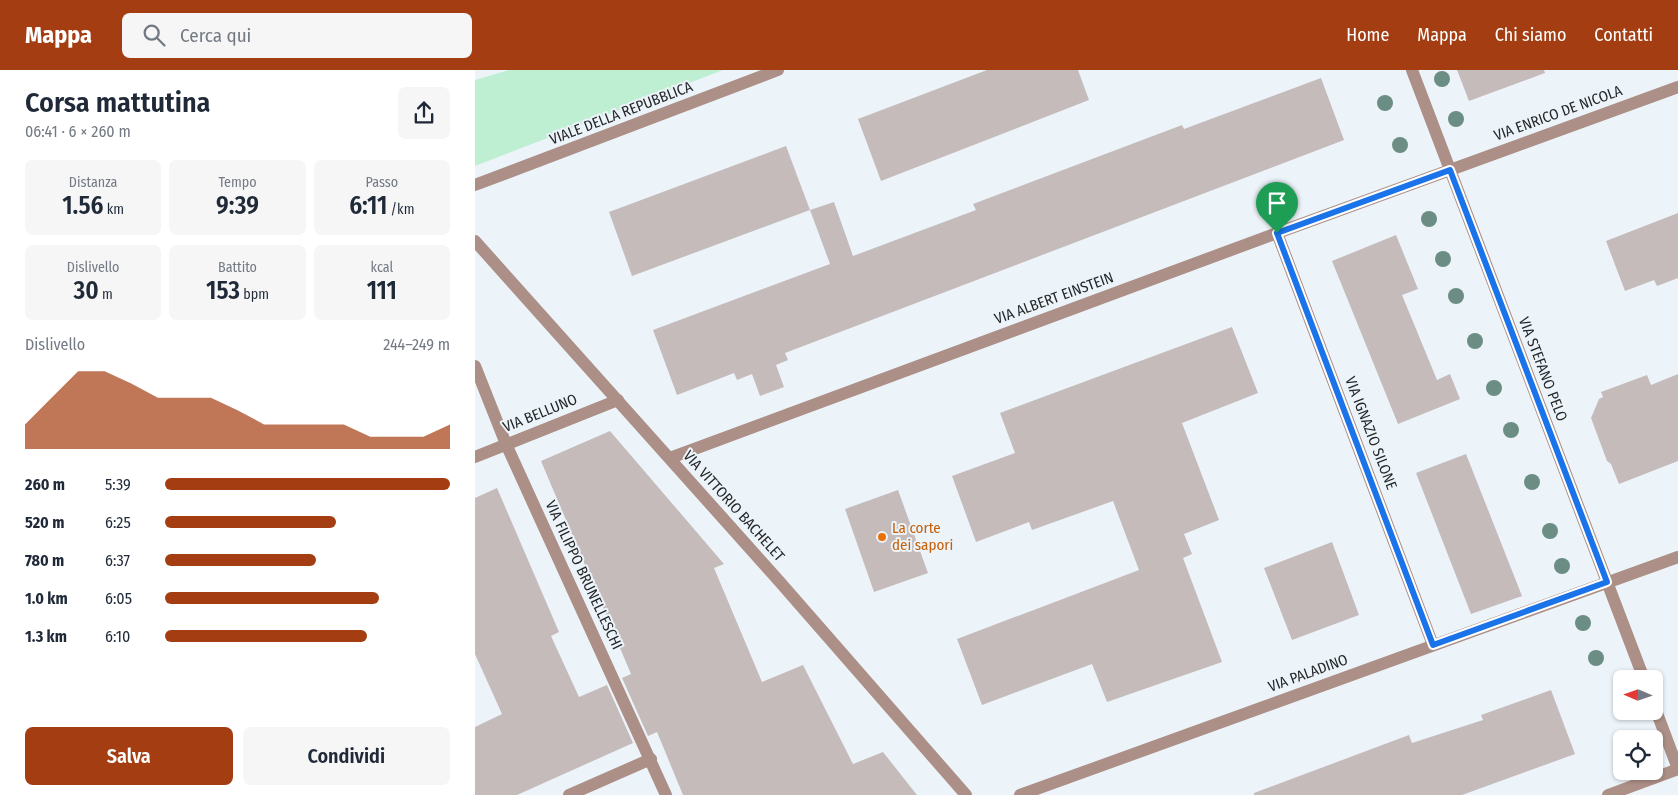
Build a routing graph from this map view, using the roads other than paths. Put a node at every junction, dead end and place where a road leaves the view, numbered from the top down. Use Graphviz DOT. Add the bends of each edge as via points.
graph roads {
  1 [pos="778,70"];
  2 [pos="1412,70"];
  3 [pos="1678,87"];
  4 [pos="1450,170"];
  5 [pos="475,185"];
  6 [pos="1277,233"];
  7 [pos="475,241"];
  8 [pos="475,366"];
  9 [pos="618,400"];
  10 [pos="506,444"];
  11 [pos="475,458"];
  12 [pos="670,458"];
  13 [pos="1678,557"];
  14 [pos="1607,582"];
  15 [pos="1433,645"];
  16 [pos="1641,670"];
  17 [pos="1660,720"];
  18 [pos="651,759"];
  19 [pos="1678,769"];
  20 [pos="569,795"];
  21 [pos="666,795"];
  22 [pos="966,795"];
  23 [pos="1020,795"];
  24 [pos="1608,795"];
  1 -- 5 [label="street, VIALE DELLA REPUBBLICA"];
  2 -- 4 [label="street, VIA STEFANO PELO"];
  3 -- 4 [label="street, VIA ENRICO DE NICOLA"];
  4 -- 6 [label="street, VIA ALBERT EINSTEIN"];
  4 -- 14 [label="street, VIA STEFANO PELO"];
  6 -- 12 [label="street, VIA ALBERT EINSTEIN"];
  6 -- 15 [label="street, VIA IGNAZIO SILONE"];
  7 -- 9 [label="street, VIA VITTORIO BACHELET"];
  8 -- 10 [label="street, VIA FILIPPO BRUNELLESCHI"];
  9 -- 10 [label="street, VIA BELLUNO"];
  9 -- 12 [label="street, VIA VITTORIO BACHELET"];
  10 -- 11 [label="street, VIA BELLUNO"];
  10 -- 18 [label="street, VIA FILIPPO BRUNELLESCHI"];
  12 -- 22 [label="street, VIA VITTORIO BACHELET"];
  13 -- 14 [label="street, VIA PALADINO"];
  14 -- 15 [label="street, VIA PALADINO"];
  14 -- 16 [label="street, VIA STEFANO PELO"];
  15 -- 23 [label="street, VIA PALADINO"];
  17 -- 19 [label="street"];
  18 -- 20 [label="street"];
  18 -- 21 [label="street, VIA FILIPPO BRUNELLESCHI"];
  19 -- 24 [label="street"];
}
